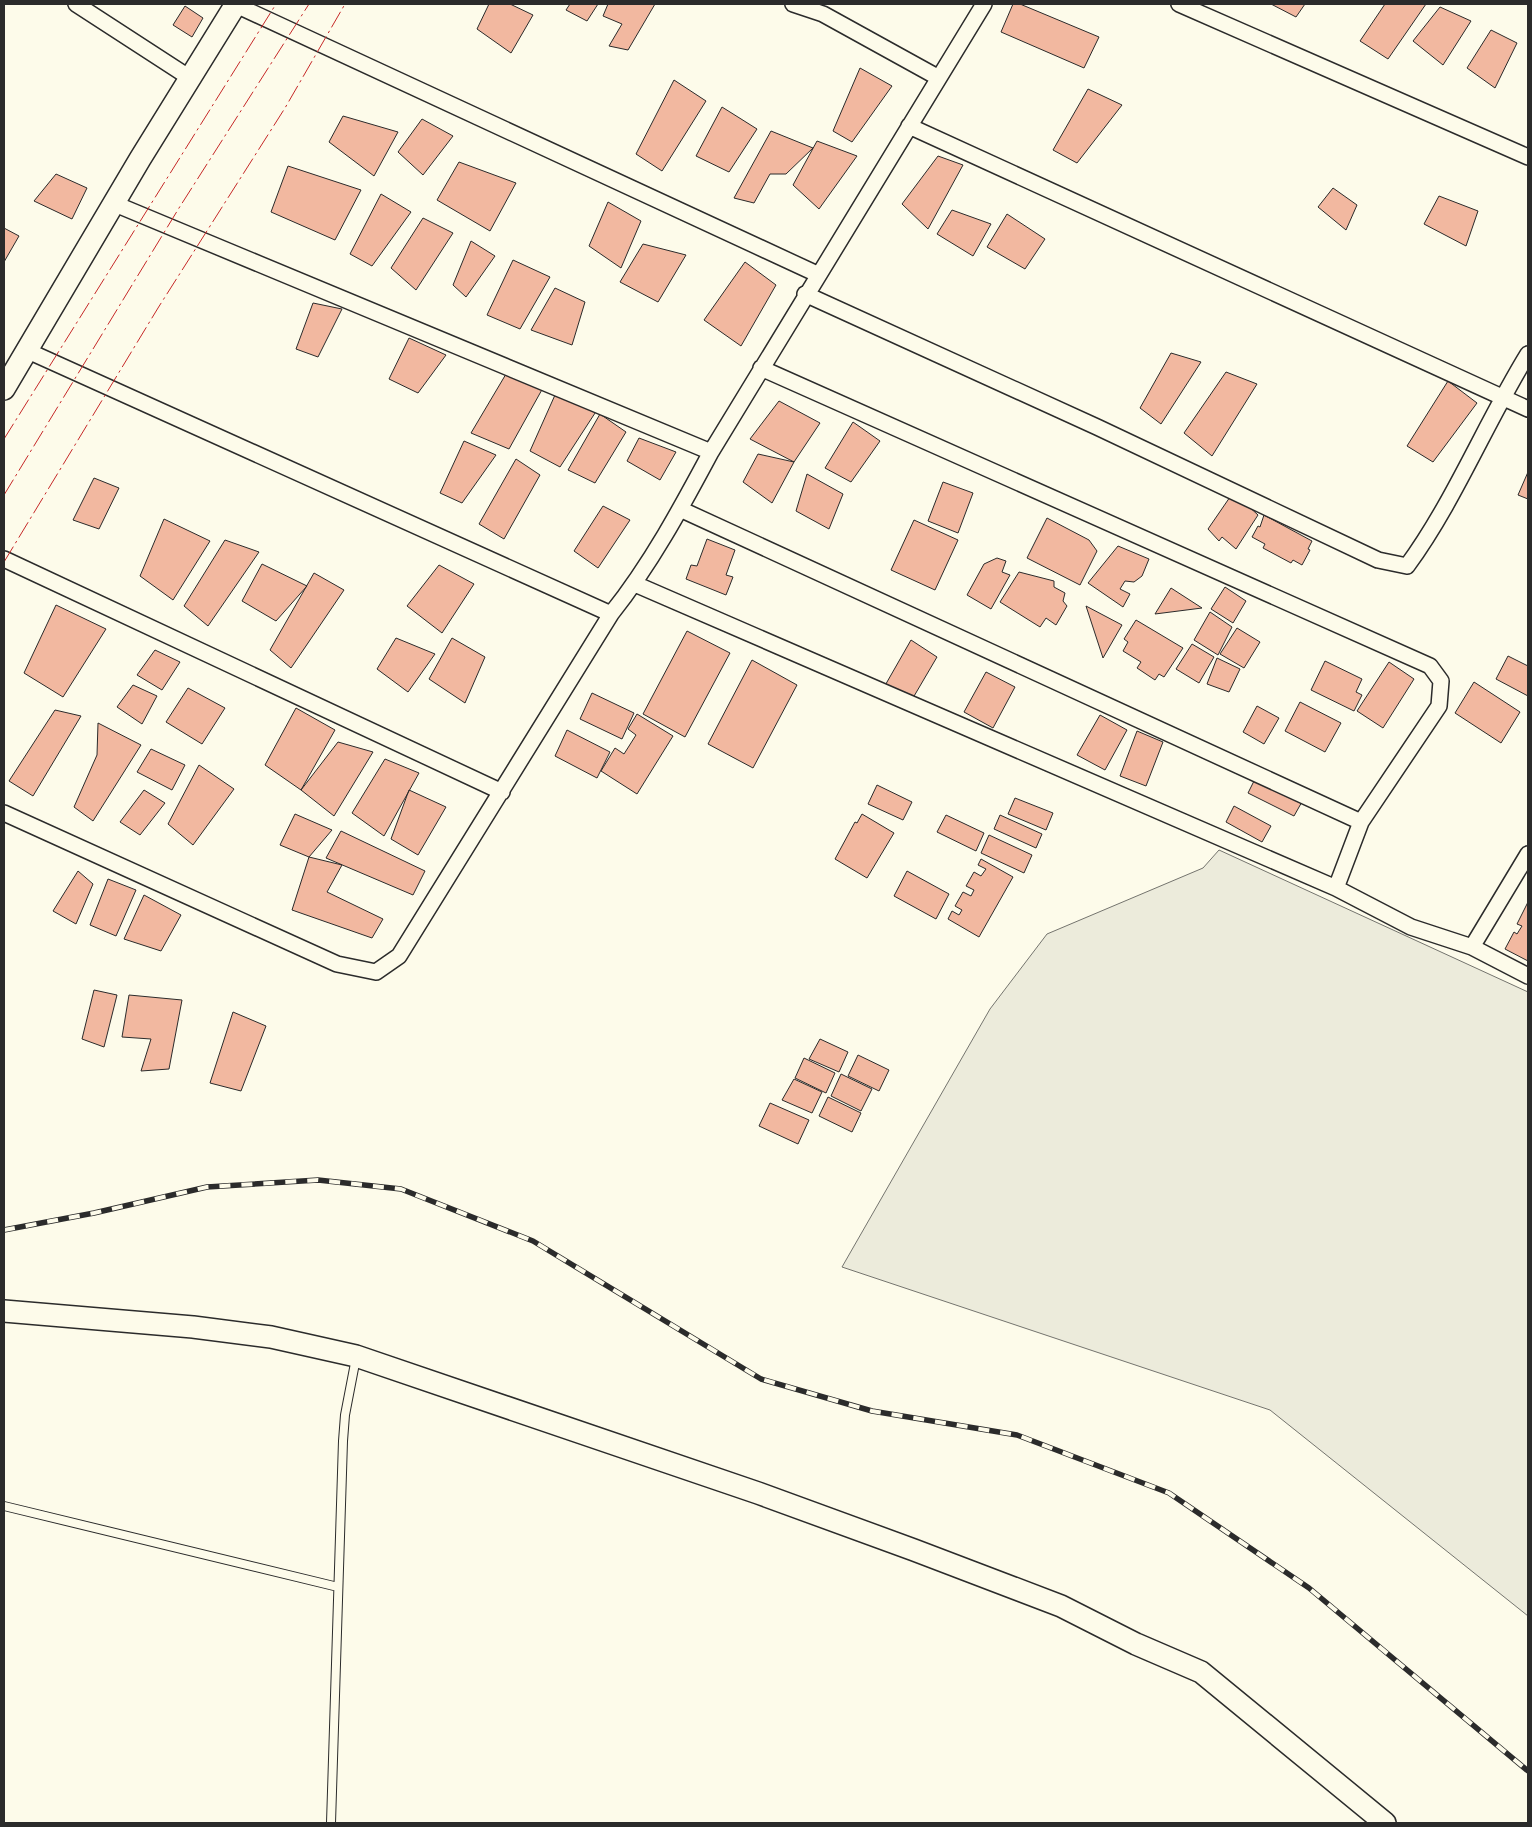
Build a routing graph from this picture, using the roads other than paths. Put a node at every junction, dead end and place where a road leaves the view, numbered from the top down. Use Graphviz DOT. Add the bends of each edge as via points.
graph roads {
  1 [pos="76,4"];
  2 [pos="236,4"];
  3 [pos="793,4"];
  4 [pos="984,4"];
  5 [pos="1179,4"];
  6 [pos="190,78"];
  7 [pos="939,78"];
  8 [pos="909,126"];
  9 [pos="1528,158"];
  10 [pos="115,204"];
  11 [pos="817,274"];
  12 [pos="805,294"];
  13 [pos="28,351"];
  14 [pos="1528,354"];
  15 [pos="761,368"];
  16 [pos="4,389"];
  17 [pos="1502,396"];
  18 [pos="1528,409"];
  19 [pos="710,452"];
  20 [pos="680,509"];
  21 [pos="4,559"];
  22 [pos="635,584"];
  23 [pos="611,614"];
  24 [pos="502,792"];
  25 [pos="4,813"];
  26 [pos="1361,822"];
  27 [pos="1528,854"];
  28 [pos="1336,888"];
  29 [pos="1472,947"];
  30 [pos="1528,976"];
  31 [pos="4,1311"];
  32 [pos="356,1356"];
  33 [pos="4,1506"];
  34 [pos="338,1587"];
  35 [pos="331,1823"];
  36 [pos="1385,1823"];
  1 -- 6 [label="street"];
  2 -- 6 [label="street"];
  2 -- 11 [label="street"];
  3 -- 7 [label="street" via="823,14"];
  4 -- 7 [label="street"];
  5 -- 9 [label="street"];
  6 -- 10 [label="street"];
  7 -- 8 [label="street"];
  8 -- 11 [label="street"];
  8 -- 17 [label="street"];
  10 -- 13 [label="street"];
  10 -- 19 [label="street"];
  11 -- 12 [label="street"];
  12 -- 15 [label="street"];
  12 -- 17 [label="street" via="1378,560 1407,566 1424,542"];
  13 -- 16 [label="street"];
  13 -- 23 [label="street"];
  14 -- 17 [label="street"];
  15 -- 19 [label="street"];
  15 -- 26 [label="street" via="1430,666 1440,681 1439,706"];
  17 -- 18 [label="street"];
  19 -- 20 [label="street"];
  20 -- 22 [label="street"];
  20 -- 26 [label="street"];
  21 -- 24 [label="street"];
  22 -- 23 [label="street"];
  22 -- 28 [label="street"];
  23 -- 24 [label="street"];
  24 -- 25 [label="street" via="400,956 376,972 337,964"];
  26 -- 28 [label="street"];
  27 -- 29 [label="street"];
  28 -- 29 [label="street" via="1411,927"];
  29 -- 30 [label="street"];
  31 -- 32 [label="street" via="213,1329 271,1337"];
  32 -- 34 [label="lane" via="345,1415"];
  32 -- 36 [label="street" via="758,1493 1061,1606 1201,1672"];
  33 -- 34 [label="lane"];
  34 -- 35 [label="lane"];
}
